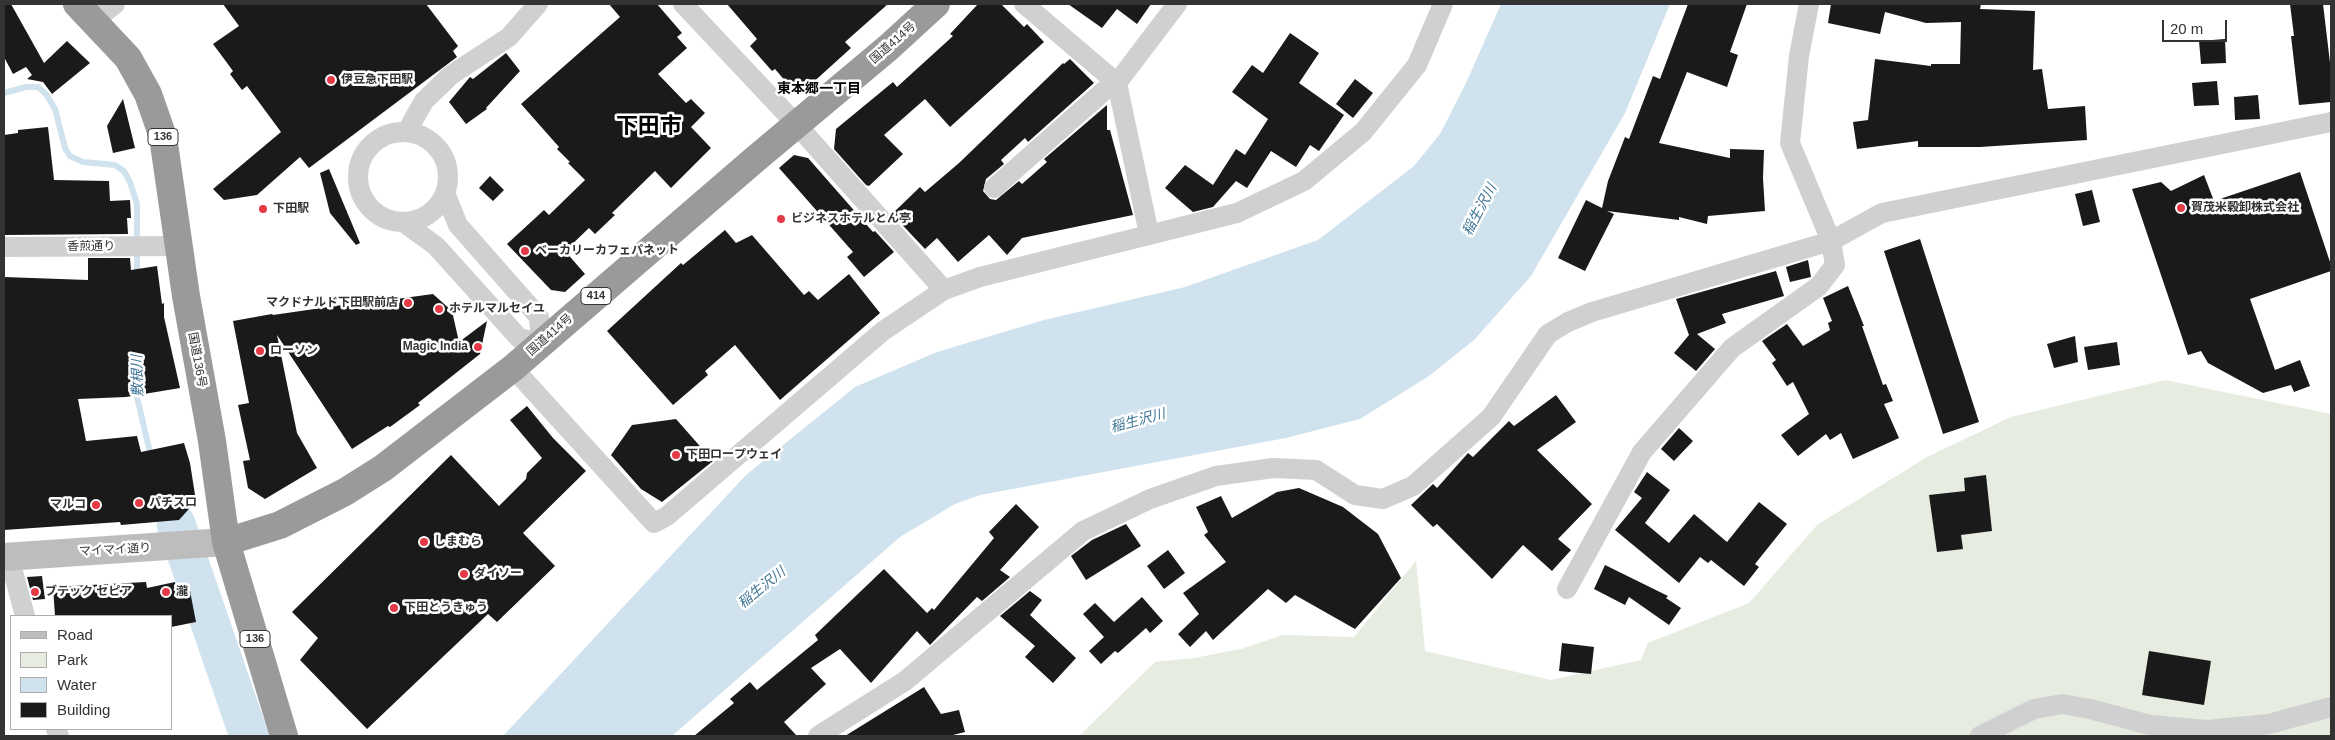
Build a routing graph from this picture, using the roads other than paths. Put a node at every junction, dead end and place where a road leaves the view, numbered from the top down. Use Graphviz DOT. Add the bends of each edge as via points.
graph roads {
  1 [pos="538,4"];
  2 [pos="684,4"];
  3 [pos="936,4"];
  4 [pos="1024,4"];
  5 [pos="1177,4"];
  6 [pos="1443,4"];
  7 [pos="1809,4"];
  8 [pos="95,9"];
  9 [pos="1117,83"];
  10 [pos="2331,122"];
  11 [pos="796,124"];
  12 [pos="407,131"];
  13 [pos="994,188"];
  14 [pos="445,193"];
  15 [pos="403,222"];
  16 [pos="1149,234"];
  17 [pos="1831,241"];
  18 [pos="179,246"];
  19 [pos="4,248"];
  20 [pos="944,290"];
  21 [pos="541,344"];
  22 [pos="512,368"];
  23 [pos="226,542"];
  24 [pos="6,557"];
  25 [pos="1567,589"];
  26 [pos="24,615"];
  27 [pos="2331,707"];
  28 [pos="284,736"];
  29 [pos="818,736"];
  30 [pos="1980,736"];
  1 -- 12 [label="street" via="509,37 451,75 424,101"];
  2 -- 11 [label="street"];
  3 -- 11 [label="highway, 国道414号 / 414"];
  4 -- 9 [label="street"];
  5 -- 9 [label="street"];
  6 -- 16 [label="street" via="1417,65 1363,132 1304,181 1237,213"];
  7 -- 17 [label="street" via="1799,56 1790,144"];
  8 -- 18 [label="highway, 国道136号 / 136" via="148,94 163,137"];
  9 -- 13 [label="street" via="1106,89"];
  9 -- 16 [label="street"];
  10 -- 17 [label="street" via="1882,213"];
  11 -- 20 [label="street"];
  11 -- 21 [label="highway, 国道414号 / 414"];
  12 -- 14 [label="street" via="429,140 444,158 448,176"];
  12 -- 15 [label="street" via="390,133 374,141 363,154 358,171 359,188 366,204 379,216"];
  14 -- 15 [label="street" via="429,214"];
  14 -- 21 [label="street" via="458,226 539,317"];
  15 -- 21 [label="street" via="436,246 519,338"];
  16 -- 20 [label="street" via="980,277"];
  17 -- 25 [label="street" via="1836,264 1819,286 1732,348 1642,452"];
  17 -- 29 [label="street" via="1568,322 1548,334 1492,417 1413,486 1383,499 1356,495 1316,470 1273,468 1216,476 1150,499 1083,531 905,681"];
  18 -- 19 [label="street, 香煎通り"];
  18 -- 23 [label="highway, 国道136号 / 136"];
  20 -- 22 [label="street" via="883,331 667,516 654,523"];
  21 -- 22 [label="highway, 国道414号 / 414"];
  22 -- 23 [label="highway, 国道414号 / 414" via="383,468 345,492 280,525"];
  23 -- 24 [label="street, マイマイ通り"];
  23 -- 28 [label="highway, 国道136号 / 136"];
  24 -- 26 [label="street"];
  27 -- 30 [label="street" via="2269,724 2207,730 2150,725 2090,708 2062,704 2034,709"];
}
